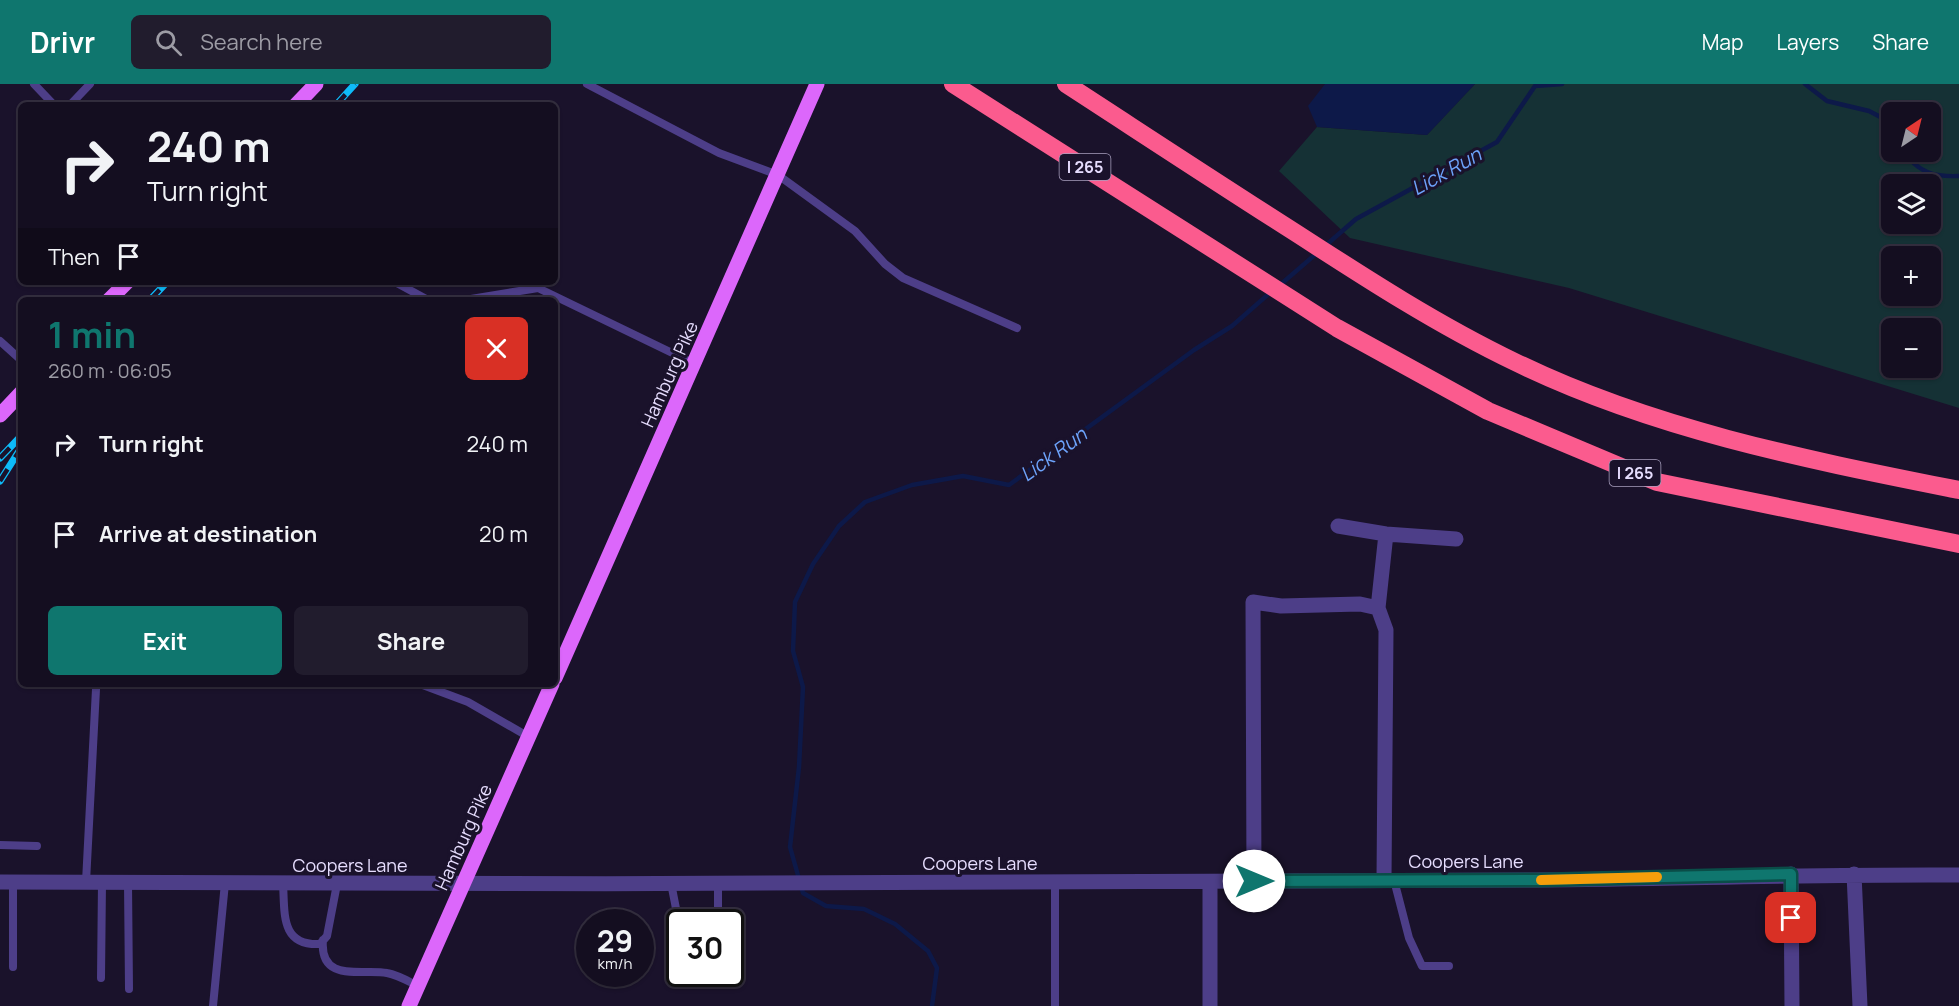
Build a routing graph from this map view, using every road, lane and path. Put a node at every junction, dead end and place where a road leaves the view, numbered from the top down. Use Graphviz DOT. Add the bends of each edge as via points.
graph roads {
  1 [pos="34,84"];
  2 [pos="90,84"];
  3 [pos="315,84"];
  4 [pos="587,84"];
  5 [pos="817,84"];
  6 [pos="953,84"];
  7 [pos="1066,84"];
  8 [pos="51,102"];
  9 [pos="73,102"];
  10 [pos="299,102"];
  11 [pos="778,175"];
  12 [pos="124,285"];
  13 [pos="400,285"];
  14 [pos="536,285"];
  15 [pos="113,297"];
  16 [pos="422,297"];
  17 [pos="480,297"];
  18 [pos="1017,328"];
  19 [pos="0,341"];
  20 [pos="18,357"];
  21 [pos="695,364"];
  22 [pos="18,396"];
  23 [pos="0,415"];
  24 [pos="1959,490"];
  25 [pos="1338,526"];
  26 [pos="1386,534"];
  27 [pos="1456,539"];
  28 [pos="1959,544"];
  29 [pos="1378,608"];
  30 [pos="558,671"];
  31 [pos="428,687"];
  32 [pos="551,687"];
  33 [pos="96,689"];
  34 [pos="529,737"];
  35 [pos="0,845"];
  36 [pos="37,846"];
  37 [pos="1791,874"];
  38 [pos="1854,874"];
  39 [pos="1959,874"];
  40 [pos="1389,880"];
  41 [pos="1254,881"];
  42 [pos="6,882"];
  43 [pos="86,882"];
  44 [pos="102,882"];
  45 [pos="1056,882"];
  46 [pos="1210,882"];
  47 [pos="128,883"];
  48 [pos="225,883"];
  49 [pos="718,883"];
  50 [pos="282,884"];
  51 [pos="337,884"];
  52 [pos="671,884"];
  53 [pos="463,885"];
  54 [pos="676,909"];
  55 [pos="718,909"];
  56 [pos="323,940"];
  57 [pos="1449,966"];
  58 [pos="13,967"];
  59 [pos="101,978"];
  60 [pos="418,986"];
  61 [pos="129,989"];
  62 [pos="213,1006"];
  63 [pos="409,1006"];
  64 [pos="1055,1006"];
  65 [pos="1210,1006"];
  66 [pos="1792,1006"];
  67 [pos="1860,1006"];
  1 -- 8 [label="lane"];
  2 -- 9 [label="lane"];
  3 -- 10 [label="main road"];
  4 -- 11 [label="lane" via="719,153"];
  5 -- 11 [label="main road, Hamburg Pike"];
  6 -- 28 [label="highway, I 265" via="1337,328 1488,411 1657,482"];
  7 -- 24 [label="highway" via="1364,277 1450,329 1517,363 1683,426 1787,454"];
  11 -- 18 [label="lane" via="855,231 903,278"];
  11 -- 21 [label="main road, Hamburg Pike"];
  12 -- 15 [label="main road"];
  13 -- 16 [label="lane"];
  14 -- 17 [label="lane"];
  14 -- 21 [label="lane"];
  19 -- 20 [label="lane"];
  21 -- 30 [label="main road, Hamburg Pike"];
  22 -- 23 [label="main road"];
  25 -- 26 [label="street"];
  26 -- 27 [label="street"];
  26 -- 29 [label="street"];
  29 -- 40 [label="street" via="1386,630"];
  29 -- 41 [label="street" via="1360,604 1281,606 1253,602"];
  31 -- 34 [label="lane" via="468,702"];
  32 -- 34 [label="main road, Hamburg Pike"];
  33 -- 43 [label="lane"];
  34 -- 53 [label="main road, Hamburg Pike"];
  35 -- 36 [label="lane"];
  37 -- 38 [label="street, Coopers Lane"];
  37 -- 40 [label="street, Coopers Lane"];
  37 -- 66 [label="street"];
  38 -- 39 [label="street, Coopers Lane"];
  38 -- 67 [label="street"];
  40 -- 41 [label="street, Coopers Lane"];
  40 -- 57 [label="lane" via="1422,966"];
  41 -- 46 [label="street, Coopers Lane"];
  42 -- 43 [label="street, Coopers Lane"];
  42 -- 58 [label="lane"];
  43 -- 44 [label="street, Coopers Lane"];
  44 -- 47 [label="street, Coopers Lane"];
  44 -- 59 [label="lane"];
  45 -- 46 [label="street, Coopers Lane"];
  45 -- 49 [label="street, Coopers Lane"];
  45 -- 64 [label="lane"];
  46 -- 65 [label="street"];
  47 -- 48 [label="street, Coopers Lane"];
  47 -- 61 [label="lane"];
  48 -- 50 [label="street, Coopers Lane"];
  48 -- 62 [label="lane"];
  49 -- 52 [label="street, Coopers Lane"];
  49 -- 55 [label="lane"];
  50 -- 51 [label="street, Coopers Lane"];
  50 -- 56 [label="lane" via="286,928 293,937 310,944"];
  51 -- 53 [label="street, Coopers Lane"];
  51 -- 56 [label="lane"];
  52 -- 53 [label="street, Coopers Lane"];
  52 -- 54 [label="lane"];
  53 -- 60 [label="main road, Hamburg Pike"];
  56 -- 60 [label="lane" via="322,951 328,962 347,973 385,972"];
  60 -- 63 [label="main road, Hamburg Pike"];
}
